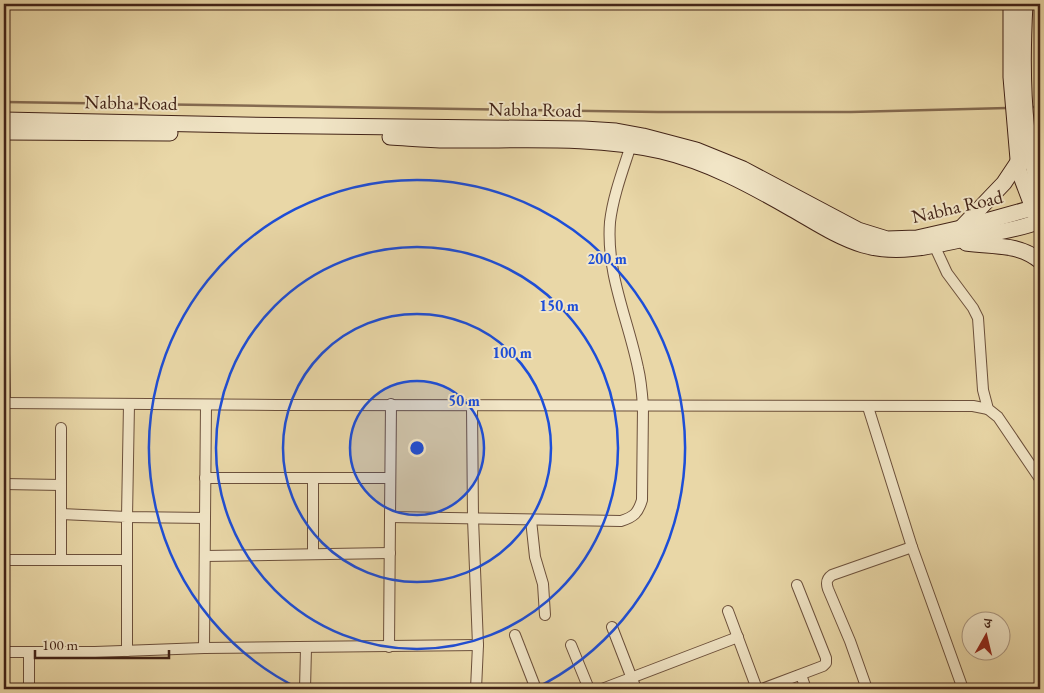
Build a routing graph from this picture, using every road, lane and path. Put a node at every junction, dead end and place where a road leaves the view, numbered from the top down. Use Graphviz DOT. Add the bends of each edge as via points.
graph roads {
  1 [pos="1011,4"];
  2 [pos="1025,4"];
  3 [pos="1020,108"];
  4 [pos="4,120"];
  5 [pos="4,132"];
  6 [pos="1034,135"];
  7 [pos="631,145"];
  8 [pos="1018,162"];
  9 [pos="1040,189"];
  10 [pos="1038,217"];
  11 [pos="961,228"];
  12 [pos="951,242"];
  13 [pos="934,245"];
  14 [pos="1040,261"];
  15 [pos="4,353"];
  16 [pos="5,403"];
  17 [pos="129,404"];
  18 [pos="391,404"];
  19 [pos="206,405"];
  20 [pos="472,406"];
  21 [pos="643,406"];
  22 [pos="868,407"];
  23 [pos="988,409"];
  24 [pos="61,428"];
  25 [pos="205,478"];
  26 [pos="313,478"];
  27 [pos="390,478"];
  28 [pos="1040,480"];
  29 [pos="4,484"];
  30 [pos="61,485"];
  31 [pos="61,514"];
  32 [pos="127,517"];
  33 [pos="205,518"];
  34 [pos="390,518"];
  35 [pos="472,520"];
  36 [pos="531,520"];
  37 [pos="912,547"];
  38 [pos="390,553"];
  39 [pos="313,554"];
  40 [pos="205,556"];
  41 [pos="4,560"];
  42 [pos="61,560"];
  43 [pos="127,560"];
  44 [pos="797,586"];
  45 [pos="728,610"];
  46 [pos="545,615"];
  47 [pos="612,628"];
  48 [pos="515,635"];
  49 [pos="738,637"];
  50 [pos="478,645"];
  51 [pos="571,645"];
  52 [pos="389,647"];
  53 [pos="204,648"];
  54 [pos="306,648"];
  55 [pos="127,651"];
  56 [pos="4,652"];
  57 [pos="29,652"];
  58 [pos="801,675"];
  59 [pos="632,679"];
  60 [pos="29,689"];
  61 [pos="305,689"];
  62 [pos="476,689"];
  63 [pos="536,689"];
  64 [pos="589,689"];
  65 [pos="602,689"];
  66 [pos="636,689"];
  67 [pos="757,689"];
  68 [pos="762,689"];
  69 [pos="806,689"];
  70 [pos="867,689"];
  71 [pos="963,689"];
  1 -- 3 [label="main road" via="1011,77"];
  2 -- 3 [label="main road"];
  3 -- 6 [label="main road"];
  3 -- 8 [label="main road"];
  4 -- 11 [label="main road, Nabha Road" via="616,131 673,143 718,158 858,230 887,239 917,238"];
  5 -- 7 [label="main road, Nabha Road" via="546,140"];
  6 -- 9 [label="main road" via="1034,171"];
  7 -- 13 [label="main road, Nabha Road" via="689,158 732,176 822,227 863,245 895,250"];
  7 -- 21 [label="street" via="614,199 610,250 617,295 638,367"];
  8 -- 10 [label="main road"];
  8 -- 11 [label="main road" via="1004,184"];
  10 -- 11 [label="main road, Nabha Road"];
  10 -- 12 [label="main road, Nabha Road"];
  12 -- 13 [label="main road, Nabha Road"];
  12 -- 14 [label="main road" via="1025,250"];
  13 -- 23 [label="street" via="978,318 983,390"];
  15 -- 16 [label="street"];
  16 -- 17 [label="street"];
  17 -- 19 [label="street"];
  17 -- 32 [label="street"];
  18 -- 19 [label="street"];
  18 -- 20 [label="street"];
  18 -- 27 [label="street"];
  19 -- 25 [label="street"];
  20 -- 21 [label="street"];
  20 -- 35 [label="street"];
  21 -- 22 [label="street"];
  21 -- 36 [label="street" via="642,500 639,511 621,522"];
  22 -- 23 [label="street" via="973,406"];
  22 -- 37 [label="street"];
  23 -- 28 [label="street" via="998,417"];
  24 -- 30 [label="street"];
  25 -- 26 [label="street"];
  25 -- 33 [label="street"];
  26 -- 27 [label="street"];
  26 -- 39 [label="street"];
  27 -- 34 [label="street"];
  29 -- 30 [label="street"];
  30 -- 31 [label="street"];
  31 -- 32 [label="street"];
  31 -- 42 [label="street"];
  32 -- 33 [label="street"];
  32 -- 43 [label="street"];
  33 -- 40 [label="street"];
  34 -- 35 [label="street"];
  34 -- 38 [label="street"];
  35 -- 36 [label="street"];
  35 -- 50 [label="street"];
  36 -- 46 [label="street" via="535,557 543,584"];
  37 -- 70 [label="street" via="832,575 826,584"];
  37 -- 71 [label="street"];
  38 -- 39 [label="street"];
  38 -- 52 [label="street"];
  39 -- 40 [label="street"];
  40 -- 53 [label="street"];
  41 -- 42 [label="street"];
  42 -- 43 [label="street"];
  43 -- 55 [label="street"];
  44 -- 58 [label="street" via="826,658 823,666"];
  45 -- 49 [label="street"];
  47 -- 59 [label="street"];
  48 -- 63 [label="street"];
  49 -- 59 [label="street"];
  49 -- 67 [label="street"];
  50 -- 52 [label="street"];
  50 -- 62 [label="street"];
  51 -- 64 [label="street"];
  52 -- 54 [label="street"];
  53 -- 54 [label="street"];
  53 -- 55 [label="street"];
  54 -- 61 [label="street"];
  55 -- 57 [label="street"];
  56 -- 57 [label="street"];
  57 -- 60 [label="street"];
  58 -- 68 [label="street"];
  58 -- 69 [label="street"];
  59 -- 65 [label="street"];
  59 -- 66 [label="street"];
}
